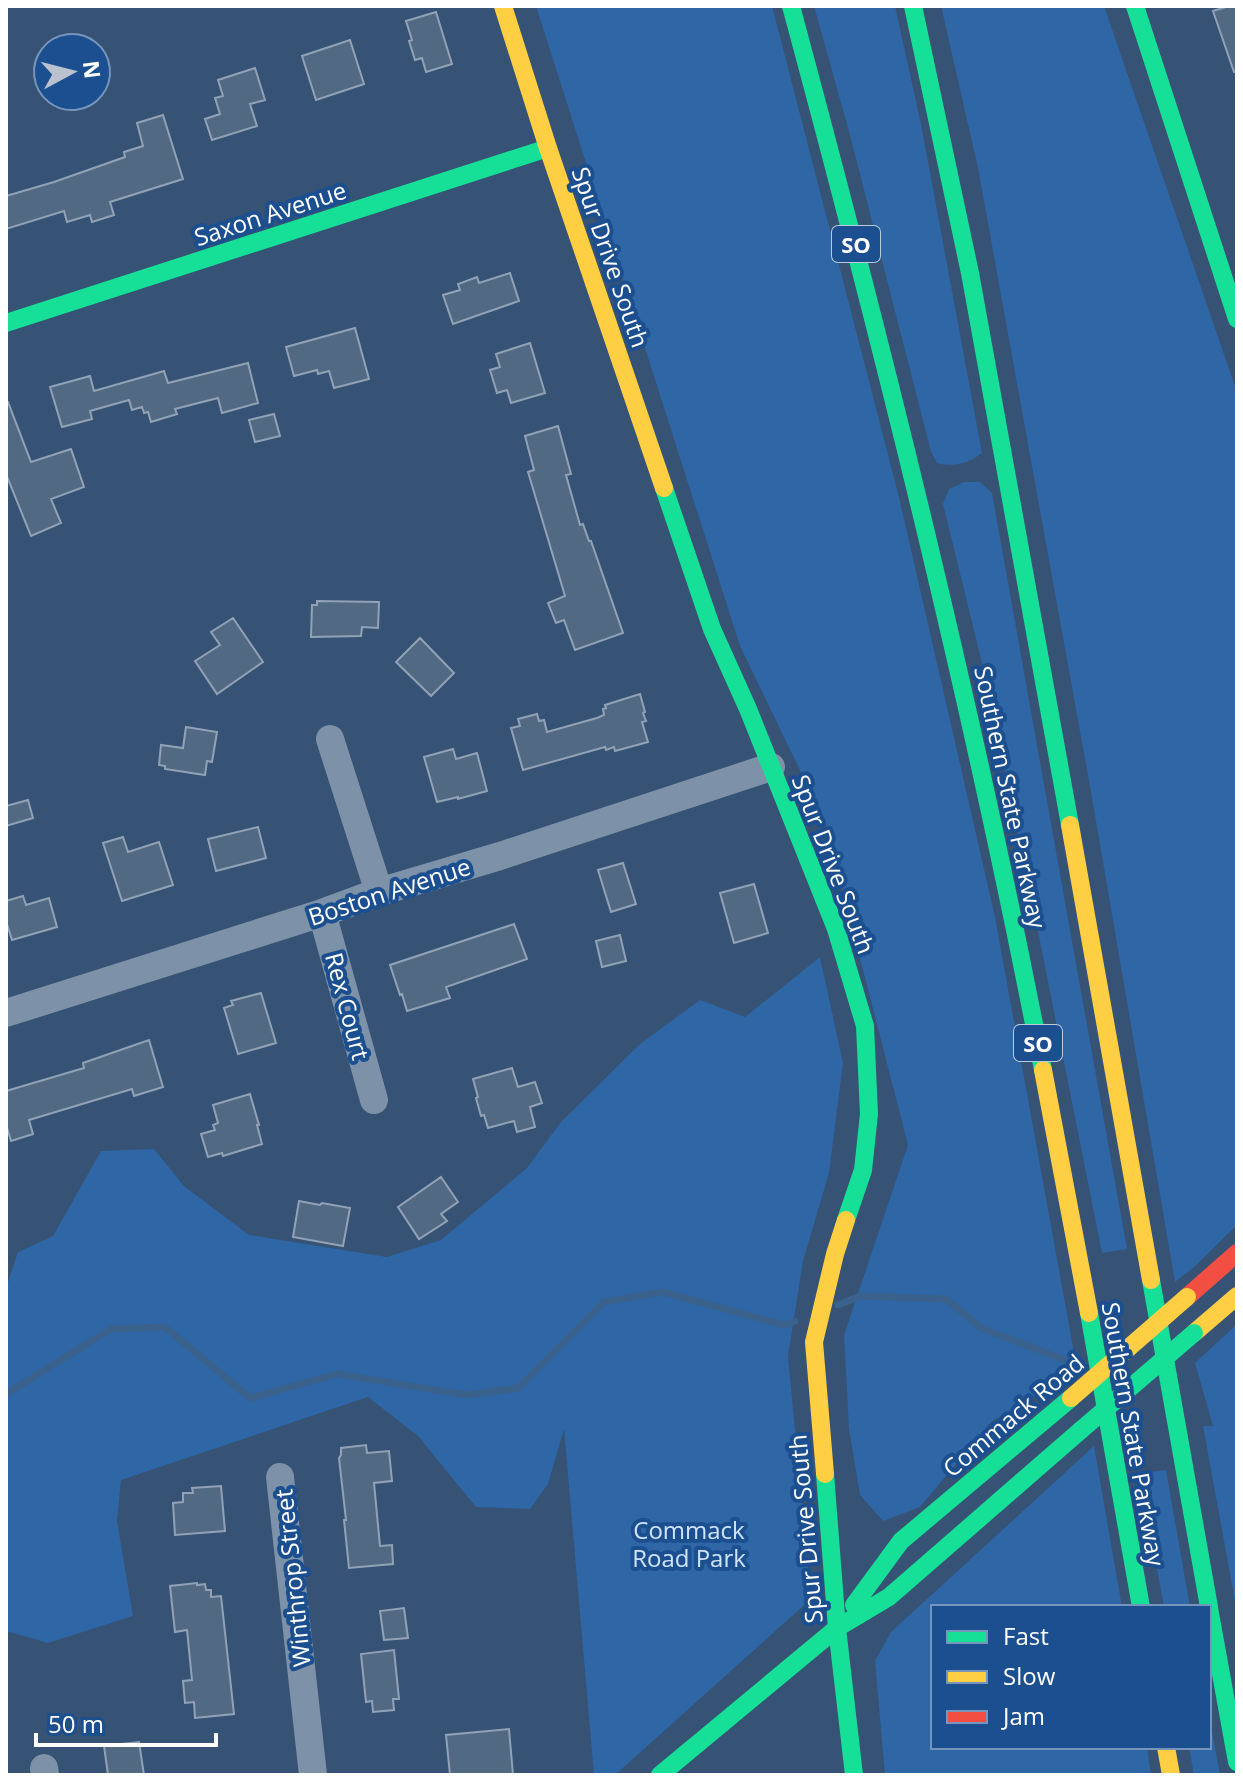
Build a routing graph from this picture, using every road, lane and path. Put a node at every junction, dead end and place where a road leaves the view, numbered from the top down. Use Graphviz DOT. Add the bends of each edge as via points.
graph roads {
  1 [pos="503,6"];
  2 [pos="791,6"];
  3 [pos="913,6"];
  4 [pos="1135,6"];
  5 [pos="548,148"];
  6 [pos="1237,319"];
  7 [pos="6,323"];
  8 [pos="330,739"];
  9 [pos="771,767"];
  10 [pos="379,892"];
  11 [pos="322,913"];
  12 [pos="6,1013"];
  13 [pos="374,1100"];
  14 [pos="1237,1253"];
  15 [pos="1237,1296"];
  16 [pos="280,1477"];
  17 [pos="1141,1605"];
  18 [pos="1209,1605"];
  19 [pos="1211,1618"];
  20 [pos="837,1628"];
  21 [pos="1166,1749"];
  22 [pos="1237,1762"];
  23 [pos="313,1775"];
  24 [pos="660,1775"];
  25 [pos="854,1775"];
  26 [pos="1171,1775"];
  1 -- 5 [label="main road, Spur Drive South"];
  2 -- 17 [label="main road, Southern State Parkway / SO" via="849,219 974,735 1026,982"];
  3 -- 18 [label="main road, Southern State Parkway" via="970,273"];
  4 -- 6 [label="main road"];
  5 -- 7 [label="main road, Saxon Avenue"];
  5 -- 9 [label="main road, Spur Drive South" via="712,629"];
  8 -- 10 [label="street"];
  9 -- 10 [label="street, Boston Avenue"];
  9 -- 20 [label="main road, Spur Drive South" via="836,929 865,1026 869,1114 863,1170 814,1342"];
  10 -- 11 [label="street, Boston Avenue"];
  11 -- 12 [label="street, Boston Avenue"];
  11 -- 13 [label="street, Rex Court"];
  14 -- 20 [label="main road, Commack Road, bridge" via="901,1541"];
  15 -- 20 [label="main road, Commack Road, bridge" via="889,1597"];
  16 -- 23 [label="street, Winthrop Street"];
  19 -- 22 [label="main road, Southern State Parkway"];
  20 -- 24 [label="main road, Commack Road"];
  20 -- 25 [label="main road, Spur Drive South"];
  21 -- 26 [label="main road"];
}
